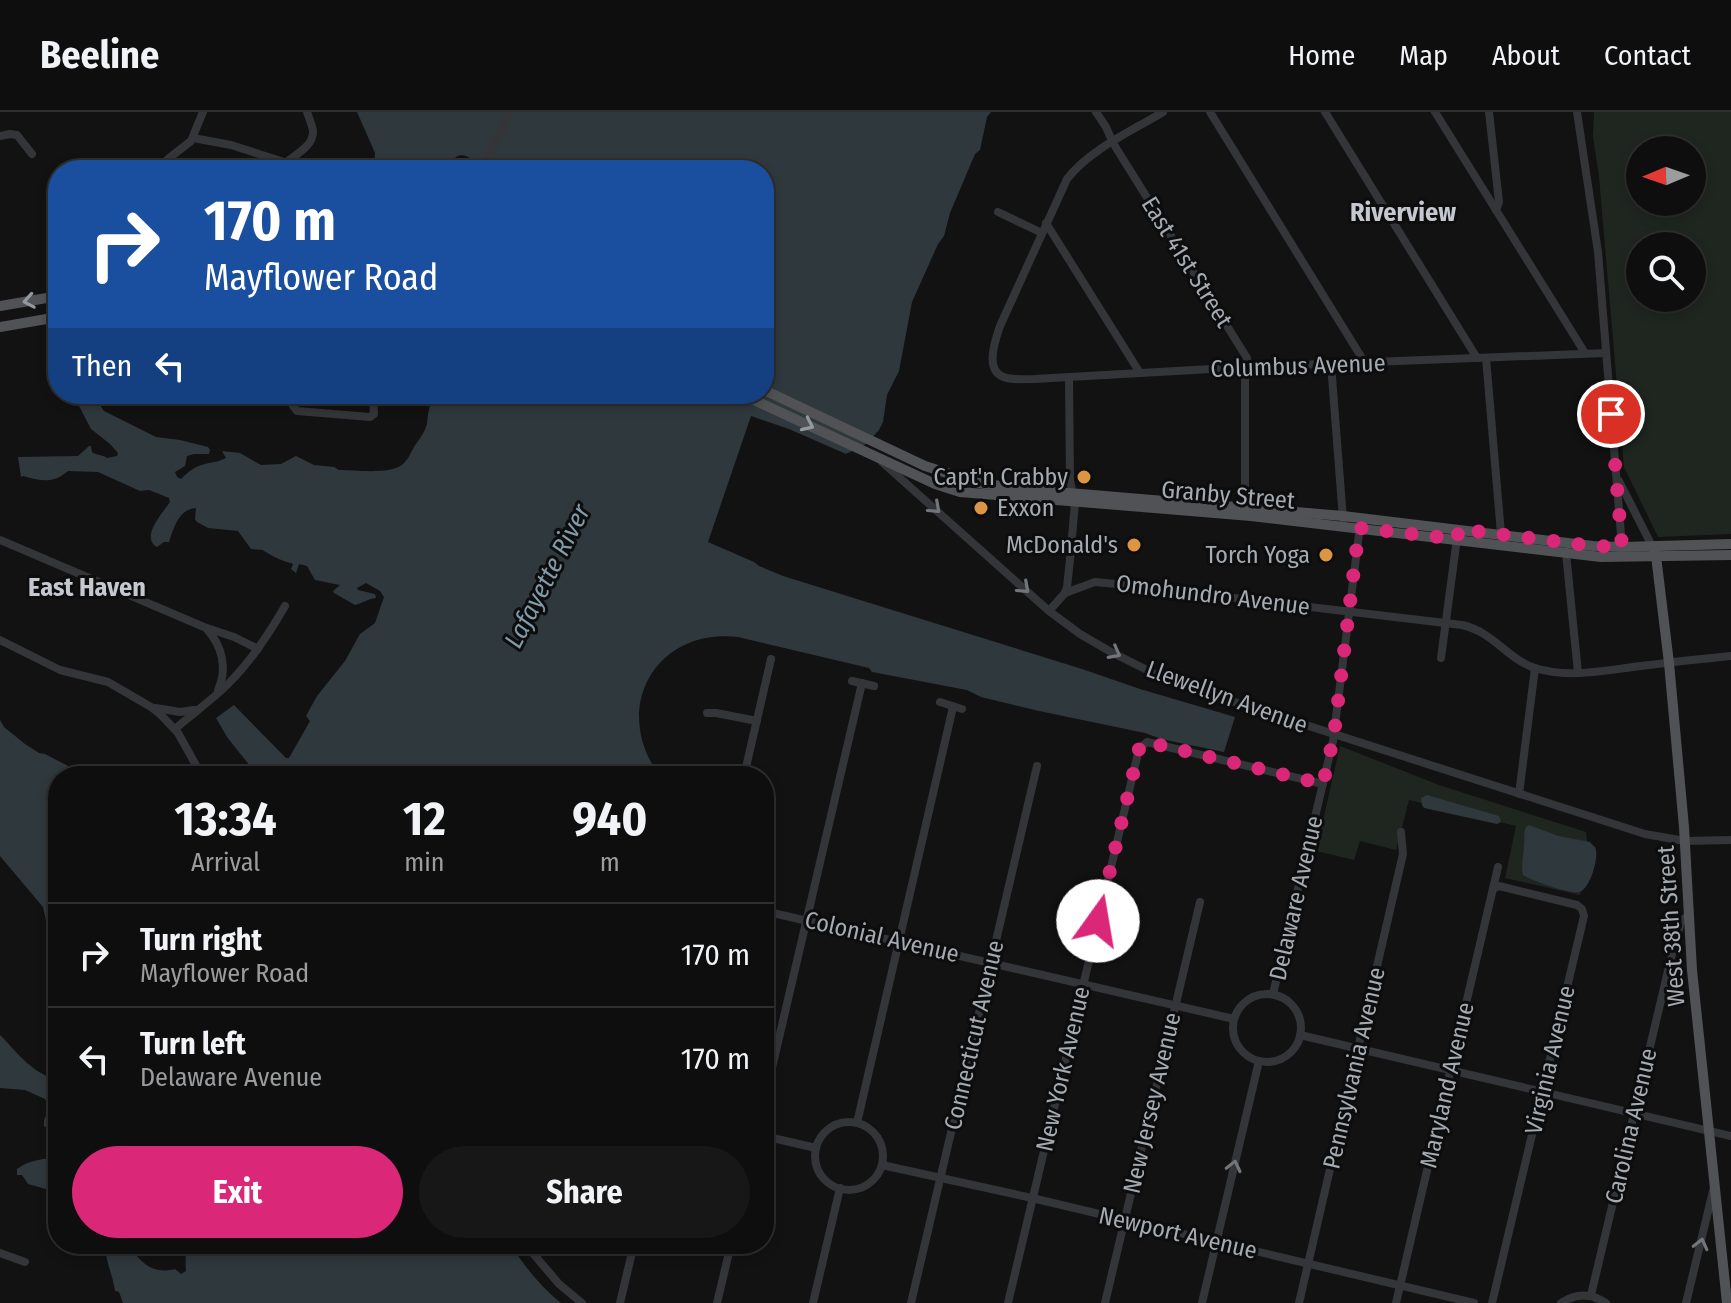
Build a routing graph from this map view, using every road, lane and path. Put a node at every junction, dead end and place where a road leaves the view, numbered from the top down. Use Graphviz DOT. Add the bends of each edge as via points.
graph roads {
  1 [pos="203,112"];
  2 [pos="307,112"];
  3 [pos="510,112"];
  4 [pos="1096,112"];
  5 [pos="1163,112"];
  6 [pos="1210,112"];
  7 [pos="1325,112"];
  8 [pos="1435,112"];
  9 [pos="1489,112"];
  10 [pos="1577,112"];
  11 [pos="0,136"];
  12 [pos="193,138"];
  13 [pos="1113,143"];
  14 [pos="32,154"];
  15 [pos="167,160"];
  16 [pos="267,160"];
  17 [pos="289,160"];
  18 [pos="487,160"];
  19 [pos="1496,210"];
  20 [pos="998,212"];
  21 [pos="1046,223"];
  22 [pos="1042,233"];
  23 [pos="48,298"];
  24 [pos="0,306"];
  25 [pos="48,319"];
  26 [pos="0,327"];
  27 [pos="1585,353"];
  28 [pos="1606,353"];
  29 [pos="1482,358"];
  30 [pos="1365,363"];
  31 [pos="1331,364"];
  32 [pos="1247,367"];
  33 [pos="1140,373"];
  34 [pos="1069,377"];
  35 [pos="774,395"];
  36 [pos="293,404"];
  37 [pos="374,404"];
  38 [pos="765,404"];
  39 [pos="878,451"];
  40 [pos="1617,477"];
  41 [pos="1074,498"];
  42 [pos="1245,511"];
  43 [pos="1344,521"];
  44 [pos="1360,523"];
  45 [pos="1458,534"];
  46 [pos="1501,534"];
  47 [pos="0,540"];
  48 [pos="1731,544"];
  49 [pos="1622,547"];
  50 [pos="1654,551"];
  51 [pos="1566,553"];
  52 [pos="1731,555"];
  53 [pos="1065,593"];
  54 [pos="285,606"];
  55 [pos="1049,611"];
  56 [pos="1349,611"];
  57 [pos="1447,623"];
  58 [pos="204,627"];
  59 [pos="0,640"];
  60 [pos="258,649"];
  61 [pos="1731,656"];
  62 [pos="1441,658"];
  63 [pos="771,659"];
  64 [pos="1669,663"];
  65 [pos="1535,668"];
  66 [pos="1578,673"];
  67 [pos="852,681"];
  68 [pos="862,683"];
  69 [pos="874,686"];
  70 [pos="216,695"];
  71 [pos="940,702"];
  72 [pos="151,707"];
  73 [pos="198,709"];
  74 [pos="707,713"];
  75 [pos="757,721"];
  76 [pos="175,729"];
  77 [pos="1334,735"];
  78 [pos="196,766"];
  79 [pos="746,766"];
  80 [pos="1037,766"];
  81 [pos="1323,784"];
  82 [pos="1519,794"];
  83 [pos="1401,832"];
  84 [pos="1731,840"];
  85 [pos="1685,841"];
  86 [pos="1498,867"];
  87 [pos="1493,889"];
  88 [pos="1200,902"];
  89 [pos="774,913"];
  90 [pos="1689,914"];
  91 [pos="807,919"];
  92 [pos="899,940"];
  93 [pos="991,962"];
  94 [pos="1083,984"];
  95 [pos="1273,994"];
  96 [pos="1175,1005"];
  97 [pos="1234,1019"];
  98 [pos="1300,1035"];
  99 [pos="1358,1048"];
  100 [pos="774,1059"];
  101 [pos="1259,1061"];
  102 [pos="1450,1070"];
  103 [pos="1542,1092"];
  104 [pos="1634,1113"];
  105 [pos="857,1123"];
  106 [pos="1709,1130"];
  107 [pos="1731,1136"];
  108 [pos="774,1138"];
  109 [pos="816,1148"];
  110 [pos="882,1165"];
  111 [pos="941,1177"];
  112 [pos="1715,1185"];
  113 [pos="840,1188"];
  114 [pos="1032,1198"];
  115 [pos="1125,1220"];
  116 [pos="1217,1242"];
  117 [pos="0,1253"];
  118 [pos="534,1254"];
  119 [pos="632,1254"];
  120 [pos="729,1254"];
  121 [pos="25,1262"];
  122 [pos="1308,1264"];
  123 [pos="1400,1285"];
  124 [pos="1591,1295"];
  125 [pos="582,1303"];
  126 [pos="620,1303"];
  127 [pos="717,1303"];
  128 [pos="813,1303"];
  129 [pos="911,1303"];
  130 [pos="1008,1303"];
  131 [pos="1105,1303"];
  132 [pos="1202,1303"];
  133 [pos="1299,1303"];
  134 [pos="1396,1303"];
  135 [pos="1474,1303"];
  136 [pos="1492,1303"];
  137 [pos="1561,1303"];
  138 [pos="1606,1303"];
  139 [pos="1686,1303"];
  140 [pos="1727,1303"];
  1 -- 12 [label="street"];
  2 -- 17 [label="street" via="311,140"];
  3 -- 18 [label="street"];
  4 -- 13 [label="street, East 41st Street"];
  5 -- 13 [label="street"];
  6 -- 30 [label="street"];
  7 -- 29 [label="street"];
  8 -- 19 [label="street"];
  9 -- 19 [label="street"];
  10 -- 28 [label="street" via="1598,252"];
  11 -- 14 [label="street" via="17,135"];
  12 -- 15 [label="street"];
  12 -- 16 [label="street" via="231,145"];
  13 -- 21 [label="street" via="1074,170"];
  13 -- 32 [label="street, East 41st Street" via="1247,358"];
  19 -- 27 [label="street"];
  20 -- 22 [label="street"];
  21 -- 22 [label="street"];
  21 -- 33 [label="street"];
  22 -- 34 [label="street, Columbus Avenue" via="1000,326 992,358 997,374 1008,379"];
  23 -- 24 [label="main road, one-way"];
  25 -- 26 [label="main road"];
  27 -- 28 [label="street, Columbus Avenue"];
  27 -- 29 [label="street, Columbus Avenue"];
  28 -- 40 [label="street"];
  29 -- 30 [label="street, Columbus Avenue"];
  29 -- 46 [label="street"];
  30 -- 31 [label="street, Columbus Avenue"];
  31 -- 32 [label="street, Columbus Avenue"];
  31 -- 43 [label="street"];
  32 -- 33 [label="street, Columbus Avenue"];
  32 -- 42 [label="street, East 41st Street"];
  33 -- 34 [label="street, Columbus Avenue"];
  34 -- 41 [label="street"];
  35 -- 39 [label="main road, Granby Street"];
  36 -- 37 [label="street" via="297,411 370,417"];
  38 -- 39 [label="main road, Granby Street, one-way"];
  39 -- 41 [label="main road, Granby Street" via="935,484 960,492"];
  39 -- 55 [label="street, Llewellyn Avenue, one-way"];
  40 -- 49 [label="street"];
  40 -- 50 [label="street"];
  41 -- 42 [label="main road, Granby Street"];
  41 -- 53 [label="street"];
  42 -- 43 [label="main road, Granby Street"];
  43 -- 44 [label="main road, Granby Street"];
  44 -- 45 [label="main road, Granby Street"];
  44 -- 56 [label="street, Delaware Avenue"];
  45 -- 46 [label="main road, Granby Street"];
  45 -- 51 [label="main road, Granby Street"];
  45 -- 57 [label="street"];
  46 -- 49 [label="main road, Granby Street"];
  47 -- 58 [label="street"];
  48 -- 50 [label="main road, Granby Street"];
  49 -- 50 [label="main road, Granby Street"];
  50 -- 51 [label="main road, Granby Street" via="1601,557"];
  50 -- 52 [label="main road, Granby Street"];
  50 -- 64 [label="main road, West 38th Street"];
  51 -- 66 [label="street"];
  53 -- 55 [label="street"];
  53 -- 56 [label="street, Omohundro Avenue" via="1095,582"];
  54 -- 60 [label="street"];
  55 -- 77 [label="street, Llewellyn Avenue, one-way" via="1080,634 1169,681"];
  56 -- 57 [label="street, Omohundro Avenue"];
  56 -- 77 [label="street, Delaware Avenue"];
  57 -- 62 [label="street"];
  57 -- 65 [label="street, Omohundro Avenue" via="1481,631"];
  58 -- 60 [label="street"];
  58 -- 70 [label="street" via="221,654 223,675"];
  59 -- 72 [label="street" via="60,670 108,682"];
  60 -- 70 [label="street"];
  61 -- 64 [label="street, Omohundro Avenue"];
  63 -- 75 [label="street"];
  64 -- 66 [label="street, Omohundro Avenue"];
  64 -- 85 [label="main road, West 38th Street"];
  65 -- 66 [label="street, Omohundro Avenue"];
  65 -- 82 [label="street"];
  67 -- 68 [label="street"];
  68 -- 69 [label="street"];
  68 -- 91 [label="street"];
  70 -- 73 [label="street"];
  71 -- 92 [label="street" via="958,708"];
  72 -- 73 [label="street"];
  72 -- 76 [label="street"];
  73 -- 76 [label="street"];
  74 -- 75 [label="street"];
  75 -- 79 [label="street"];
  76 -- 78 [label="street"];
  77 -- 81 [label="street, Delaware Avenue"];
  77 -- 82 [label="street, Llewellyn Avenue"];
  80 -- 93 [label="street, Connecticut Avenue"];
  81 -- 94 [label="street, New York Avenue" via="1144,743"];
  81 -- 95 [label="street, Delaware Avenue"];
  82 -- 85 [label="street, Llewellyn Avenue" via="1645,834"];
  83 -- 99 [label="street, Pennsylvania Avenue" via="1403,854"];
  84 -- 85 [label="street, Llewellyn Avenue"];
  85 -- 90 [label="main road, West 38th Street"];
  86 -- 87 [label="street, Maryland Avenue"];
  87 -- 102 [label="street, Maryland Avenue"];
  87 -- 103 [label="street, Virginia Avenue" via="1551,898 1584,912"];
  88 -- 96 [label="street, New Jersey Avenue"];
  89 -- 91 [label="street, Colonial Avenue"];
  90 -- 104 [label="street, Carolina Avenue" via="1678,932"];
  90 -- 106 [label="main road, West 38th Street"];
  91 -- 92 [label="street, Colonial Avenue"];
  91 -- 100 [label="street"];
  92 -- 93 [label="street, Colonial Avenue"];
  92 -- 105 [label="street"];
  93 -- 94 [label="street, Colonial Avenue"];
  93 -- 111 [label="street, Connecticut Avenue"];
  94 -- 96 [label="street, Colonial Avenue"];
  94 -- 114 [label="street, New York Avenue"];
  95 -- 97 [label="street" via="1247,1000"];
  95 -- 98 [label="street" via="1293,1006 1301,1021"];
  96 -- 97 [label="street, Colonial Avenue"];
  96 -- 115 [label="street, New Jersey Avenue"];
  97 -- 101 [label="street" via="1237,1044"];
  98 -- 99 [label="street"];
  98 -- 101 [label="street" via="1285,1057"];
  99 -- 102 [label="street"];
  99 -- 122 [label="street, Pennsylvania Avenue"];
  116 -- 101 [label="street, one-way"];
  102 -- 103 [label="street"];
  102 -- 123 [label="street, Maryland Avenue"];
  103 -- 104 [label="street"];
  103 -- 136 [label="street, Virginia Avenue"];
  104 -- 106 [label="street"];
  104 -- 124 [label="street, Carolina Avenue"];
  105 -- 109 [label="street" via="831,1127"];
  105 -- 110 [label="street" via="878,1139"];
  106 -- 107 [label="street"];
  106 -- 112 [label="main road, West 38th Street"];
  108 -- 109 [label="street"];
  109 -- 113 [label="street" via="822,1176"];
  110 -- 111 [label="street, Newport Avenue"];
  110 -- 113 [label="street" via="863,1187"];
  111 -- 114 [label="street, Newport Avenue"];
  111 -- 129 [label="street, Connecticut Avenue"];
  139 -- 112 [label="street, one-way"];
  112 -- 140 [label="main road, West 38th Street"];
  113 -- 128 [label="street"];
  114 -- 115 [label="street, Newport Avenue"];
  114 -- 130 [label="street, New York Avenue"];
  115 -- 116 [label="street, Newport Avenue"];
  115 -- 131 [label="street, New Jersey Avenue"];
  116 -- 122 [label="street, Newport Avenue"];
  116 -- 132 [label="street"];
  117 -- 121 [label="street"];
  118 -- 125 [label="street"];
  119 -- 126 [label="street"];
  120 -- 127 [label="street"];
  122 -- 123 [label="street, Newport Avenue"];
  122 -- 133 [label="street, Pennsylvania Avenue"];
  123 -- 134 [label="street, Maryland Avenue"];
  123 -- 135 [label="street, Newport Avenue"];
  124 -- 137 [label="street"];
  124 -- 138 [label="street"];
}
